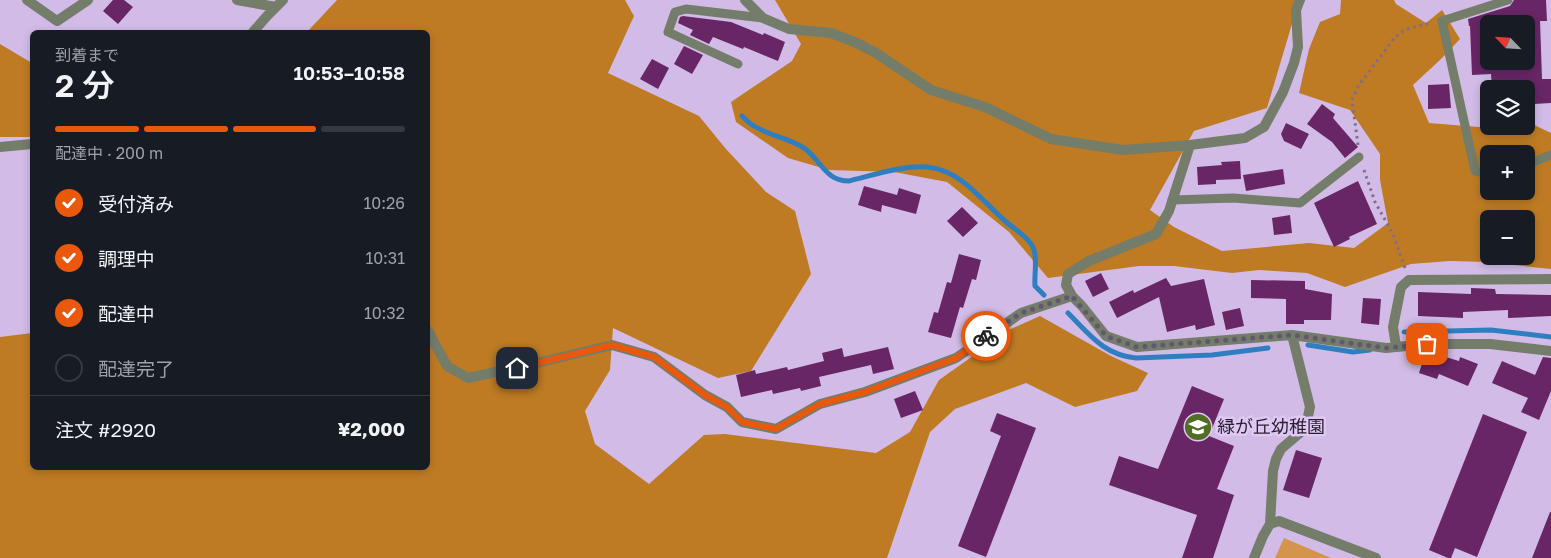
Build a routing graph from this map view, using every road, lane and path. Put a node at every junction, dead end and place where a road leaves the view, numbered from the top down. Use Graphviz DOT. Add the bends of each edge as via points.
graph roads {
  1 [pos="27,0"];
  2 [pos="88,0"];
  3 [pos="237,0"];
  4 [pos="746,0"];
  5 [pos="1300,0"];
  6 [pos="1508,0"];
  7 [pos="280,4"];
  8 [pos="763,18"];
  9 [pos="1442,21"];
  10 [pos="255,30"];
  11 [pos="738,64"];
  12 [pos="30,144"];
  13 [pos="1190,144"];
  14 [pos="0,147"];
  15 [pos="1551,155"];
  16 [pos="1359,157"];
  17 [pos="1535,161"];
  18 [pos="1480,172"];
  19 [pos="1172,200"];
  20 [pos="1551,278"];
  21 [pos="1409,280"];
  22 [pos="1072,296"];
  23 [pos="430,335"];
  24 [pos="1292,335"];
  25 [pos="1396,346"];
  26 [pos="1551,350"];
  27 [pos="1270,524"];
  28 [pos="1254,558"];
  29 [pos="1376,558"];
  1 -- 2 [label="street" via="57,21"];
  3 -- 7 [label="street"];
  4 -- 8 [label="street"];
  5 -- 13 [label="street" via="1296,10 1298,47 1294,63 1264,127 1245,138"];
  6 -- 9 [label="lane"];
  7 -- 10 [label="street"];
  8 -- 11 [label="lane" via="686,9 675,12 668,32"];
  8 -- 13 [label="street" via="789,29 831,33 858,43 931,90 984,107 1051,139 1123,150"];
  9 -- 16 [label="path" via="1406,29 1395,37 1359,85 1352,100"];
  9 -- 18 [label="lane" via="1475,171"];
  12 -- 14 [label="street"];
  13 -- 19 [label="street"];
  15 -- 17 [label="lane"];
  16 -- 19 [label="lane" via="1300,203 1233,198"];
  16 -- 21 [label="path" via="1375,202 1393,234"];
  19 -- 22 [label="street" via="1156,234 1089,261 1068,274 1066,285"];
  20 -- 21 [label="street"];
  21 -- 25 [label="street" via="1401,287 1393,327"];
  22 -- 23 [label="street" via="1021,313 956,358 865,392 820,404 776,429 742,422 727,407 705,395 654,357 634,350 612,345 468,378 447,366"];
  22 -- 24 [label="street" via="1106,336 1137,347"];
  24 -- 25 [label="street" via="1386,348"];
  24 -- 27 [label="street" via="1310,407 1301,432 1281,449 1276,459 1272,471"];
  25 -- 26 [label="street" via="1490,344"];
  27 -- 28 [label="street"];
  27 -- 29 [label="street" via="1279,521"];
}
